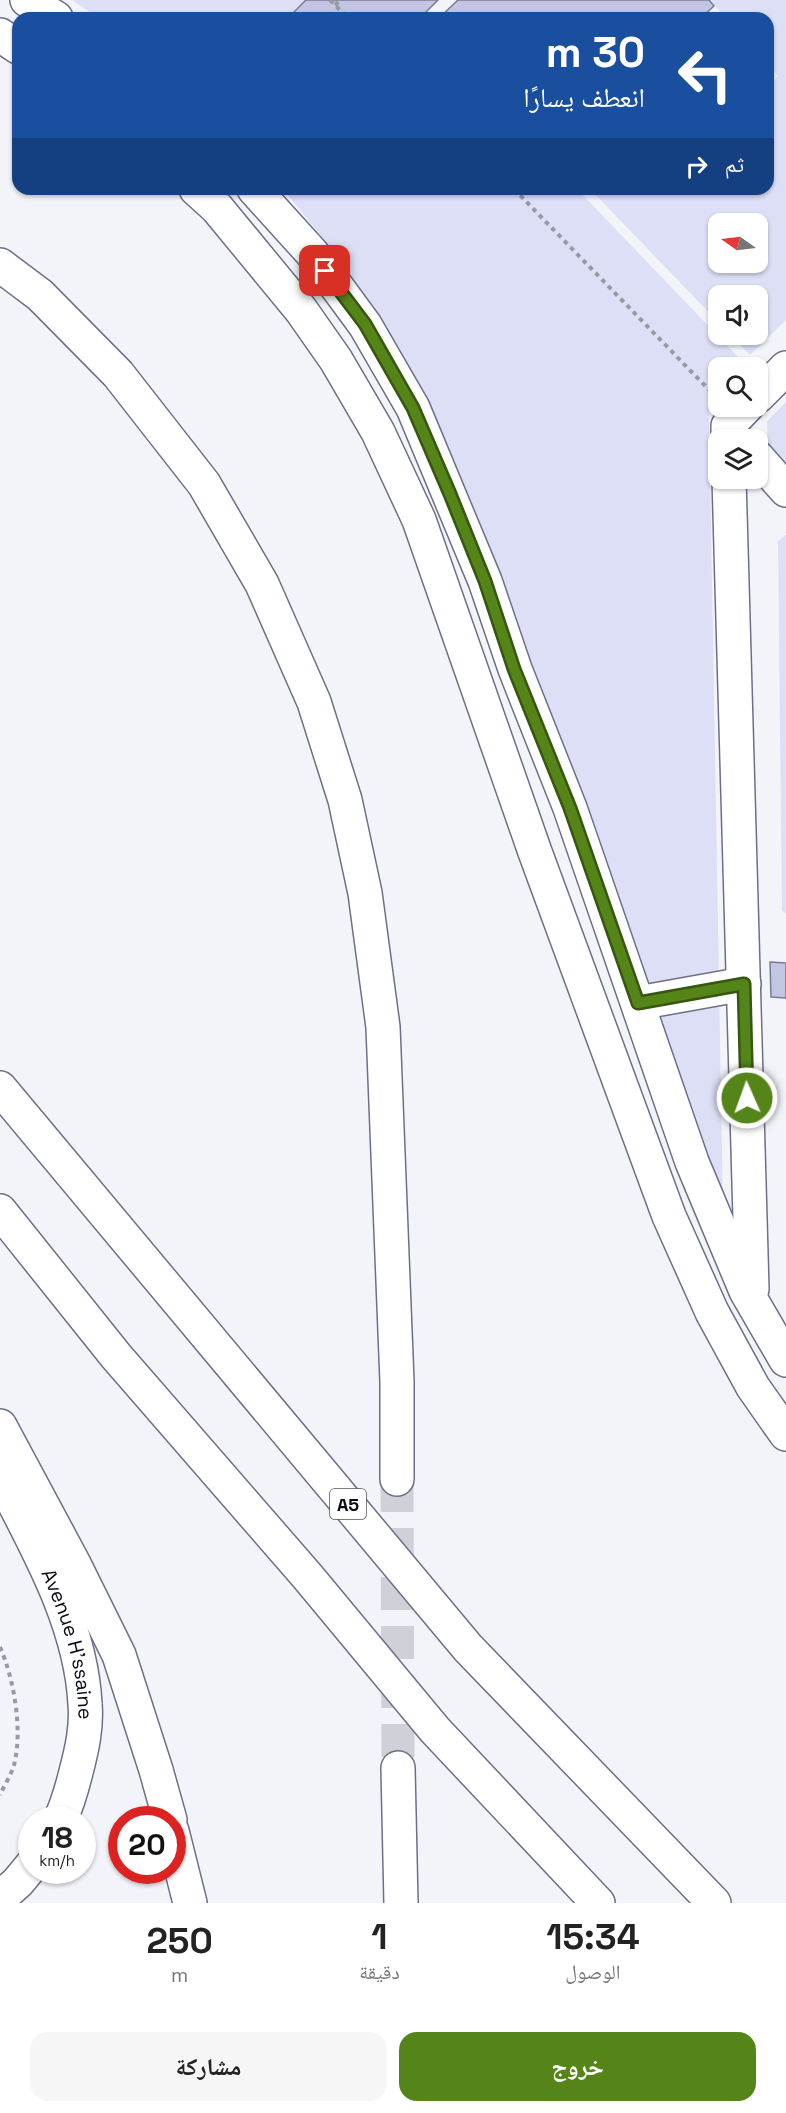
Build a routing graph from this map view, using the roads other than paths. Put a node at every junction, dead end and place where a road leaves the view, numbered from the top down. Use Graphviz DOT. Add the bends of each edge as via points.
graph roads {
  1 [pos="27,0"];
  2 [pos="46,12"];
  3 [pos="203,195"];
  4 [pos="259,195"];
  5 [pos="0,265"];
  6 [pos="786,368"];
  7 [pos="768,386"];
  8 [pos="768,469"];
  9 [pos="729,489"];
  10 [pos="786,490"];
  11 [pos="744,984"];
  12 [pos="638,1003"];
  13 [pos="0,1088"];
  14 [pos="0,1211"];
  15 [pos="752,1302"];
  16 [pos="786,1360"];
  17 [pos="0,1426"];
  18 [pos="786,1434"];
  19 [pos="0,1476"];
  20 [pos="397,1479"];
  21 [pos="398,1768"];
  22 [pos="67,1806"];
  23 [pos="166,1806"];
  24 [pos="18,1882"];
  25 [pos="185,1884"];
  26 [pos="0,1898"];
  27 [pos="190,1903"];
  28 [pos="401,1903"];
  29 [pos="598,1903"];
  30 [pos="714,1903"];
  1 -- 2 [label="main road"];
  3 -- 18 [label="main road" via="301,310 378,432 419,520 669,1216 712,1312 753,1388"];
  4 -- 12 [label="main road" via="312,254 365,324 413,408 485,581"];
  5 -- 20 [label="main road" via="40,295 118,374 204,484 262,584 314,702 345,800 365,893 383,1027 397,1370"];
  6 -- 7 [label="main road"];
  8 -- 10 [label="main road"];
  9 -- 11 [label="main road"];
  11 -- 12 [label="main road"];
  11 -- 15 [label="main road"];
  12 -- 15 [label="main road" via="692,1162"];
  13 -- 30 [label="main road, A5" via="468,1648"];
  14 -- 29 [label="main road" via="116,1356 435,1730"];
  15 -- 16 [label="main road"];
  17 -- 23 [label="main road" via="119,1655"];
  19 -- 22 [label="main road, Avenue H'ssaine" via="46,1567 75,1645 85,1703 84,1742"];
  21 -- 28 [label="main road"];
  24 -- 26 [label="main road"];
  25 -- 27 [label="main road"];
}
